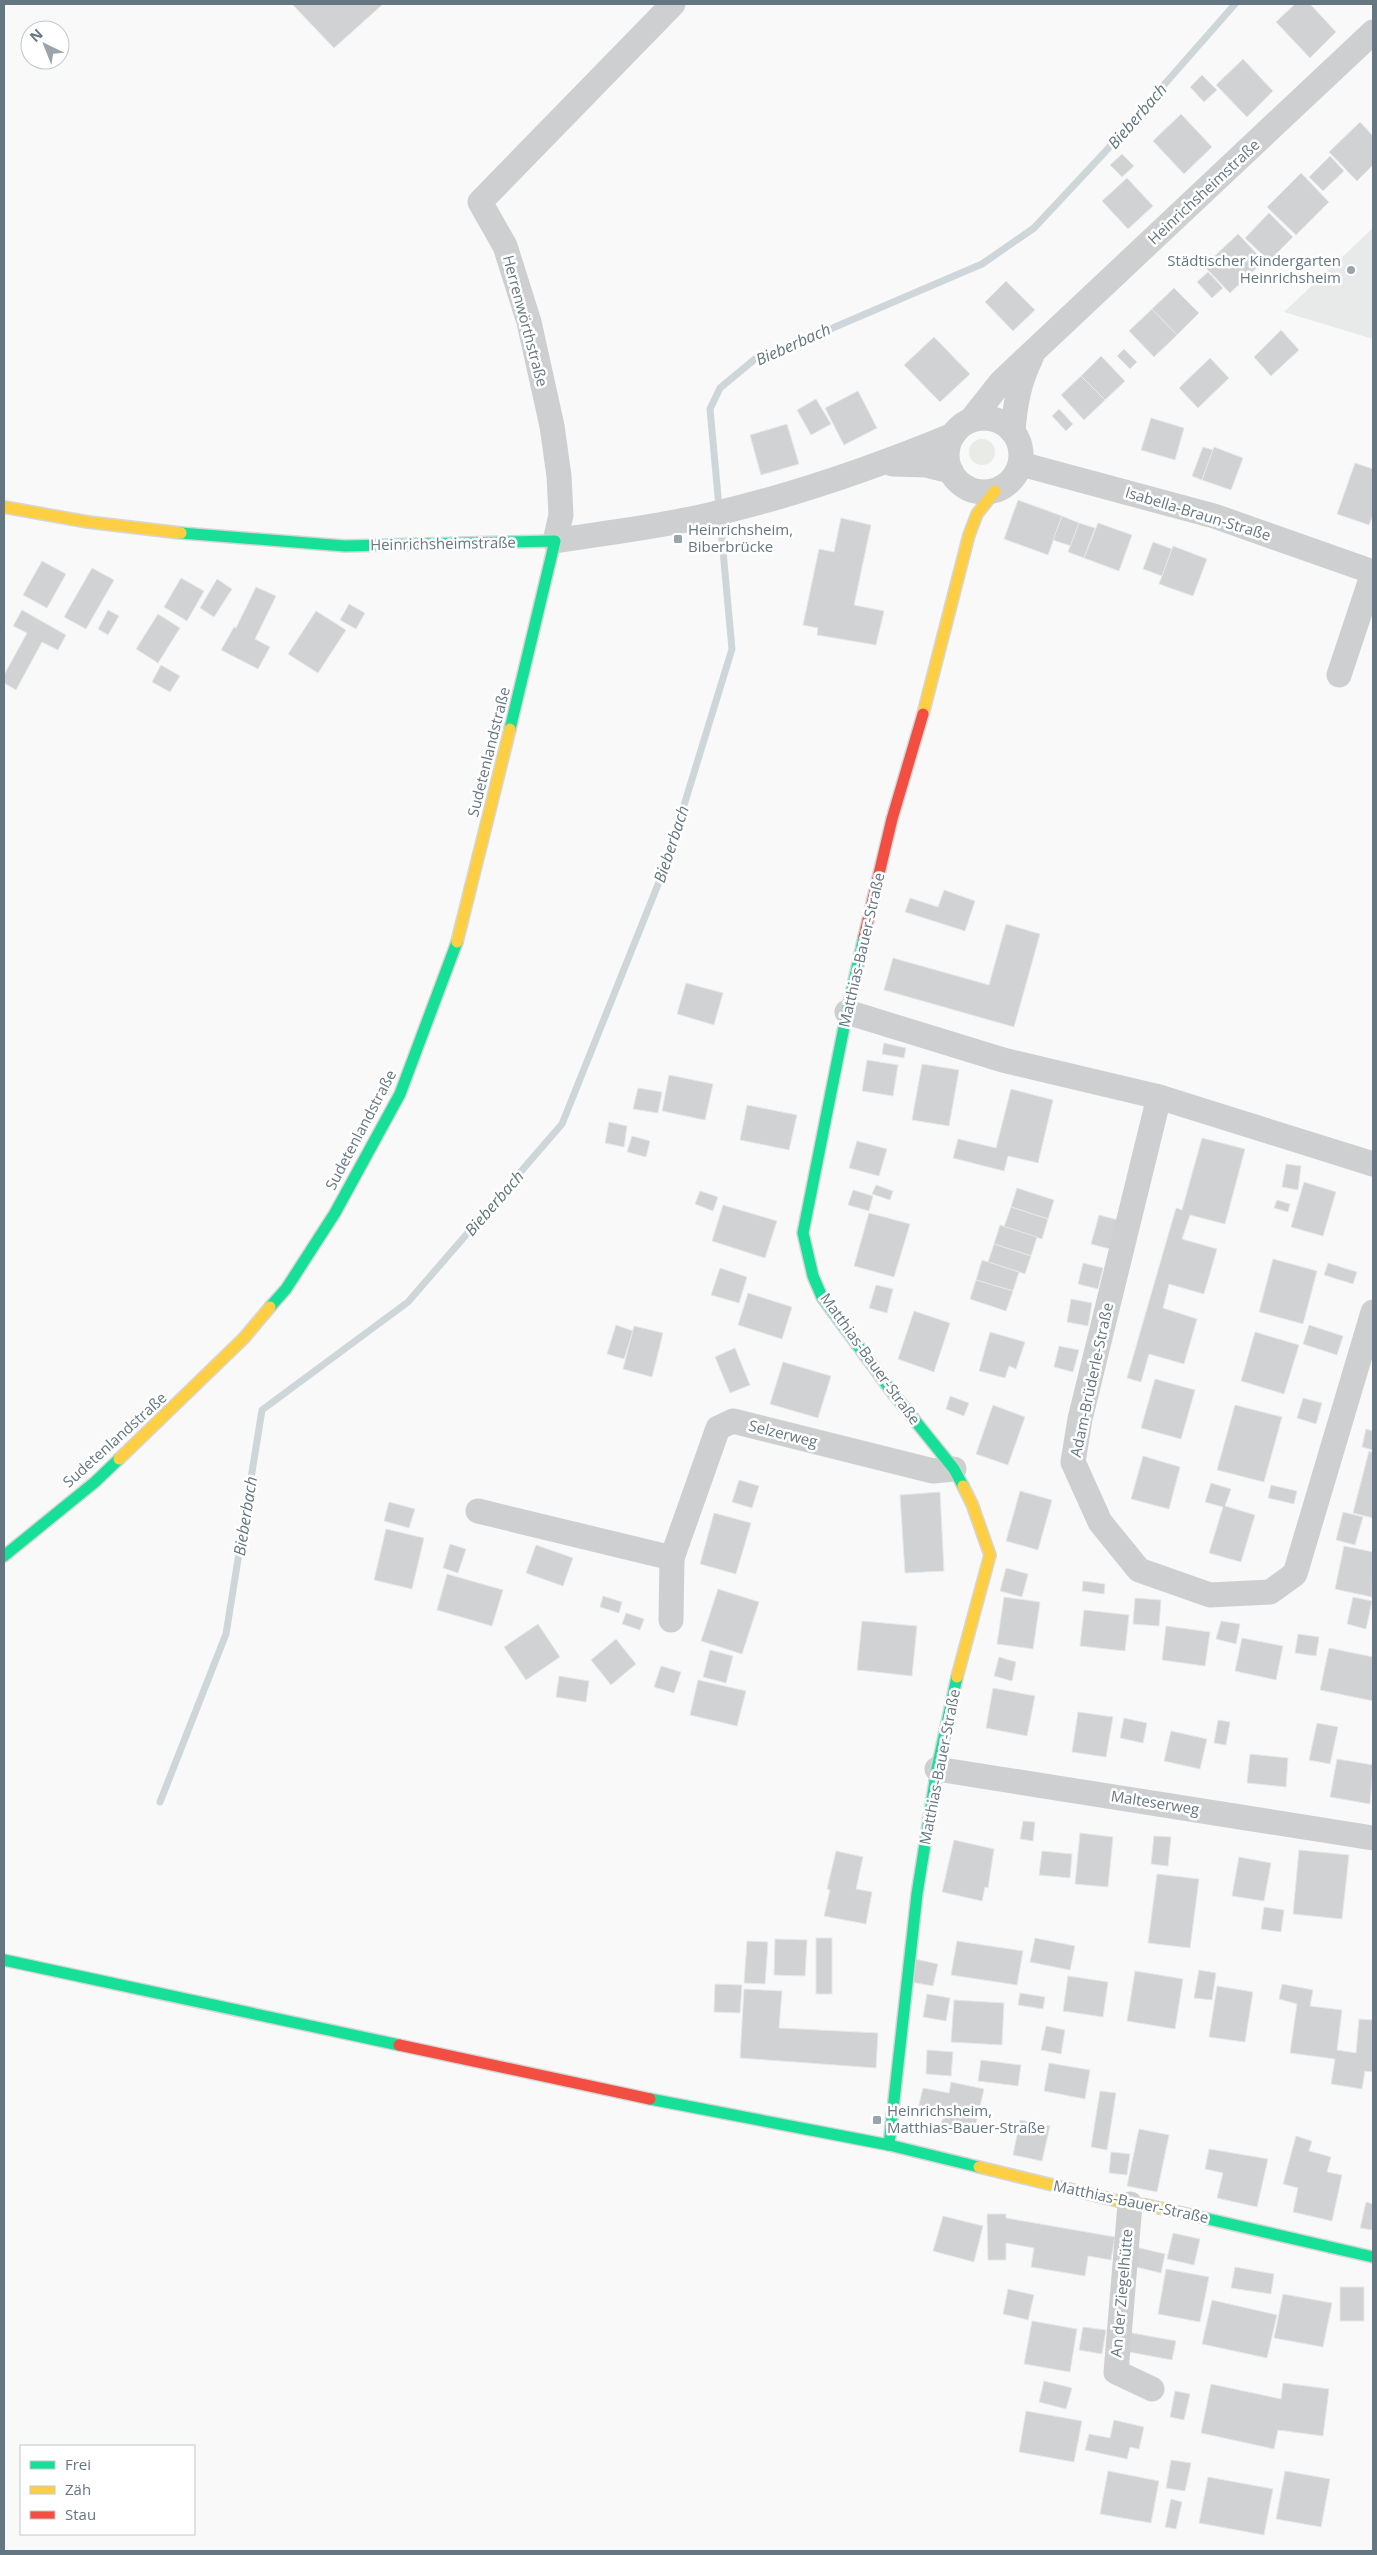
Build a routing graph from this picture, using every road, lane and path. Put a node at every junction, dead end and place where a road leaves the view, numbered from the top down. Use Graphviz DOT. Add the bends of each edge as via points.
graph roads {
  1 [pos="673,4"];
  2 [pos="1373,32"];
  3 [pos="1034,351"];
  4 [pos="962,428"];
  5 [pos="1013,431"];
  6 [pos="1020,464"];
  7 [pos="874,465"];
  8 [pos="955,476"];
  9 [pos="994,490"];
  10 [pos="4,507"];
  11 [pos="555,541"];
  12 [pos="962,566"];
  13 [pos="1373,572"];
  14 [pos="1339,675"];
  15 [pos="847,1012"];
  16 [pos="1159,1097"];
  17 [pos="1373,1164"];
  18 [pos="1373,1312"];
  19 [pos="954,1469"];
  20 [pos="478,1511"];
  21 [pos="4,1556"];
  22 [pos="672,1558"];
  23 [pos="671,1620"];
  24 [pos="937,1768"];
  25 [pos="1373,1838"];
  26 [pos="4,1960"];
  27 [pos="890,2146"];
  28 [pos="1130,2204"];
  29 [pos="1373,2257"];
  30 [pos="1152,2389"];
  1 -- 11 [label="street, Herrenwörthstraße" via="480,202 505,246 529,322 552,426 559,476 561,515"];
  2 -- 3 [label="street, Heinrichsheimstraße"];
  3 -- 4 [label="street, Heinrichsheimstraße" via="996,387"];
  3 -- 5 [label="street, Heinrichsheimstraße" via="1015,401"];
  4 -- 5 [label="street, Heinrichsheimstraße" via="994,419"];
  4 -- 7 [label="street, Heinrichsheimstraße"];
  4 -- 8 [label="street, Heinrichsheimstraße" via="948,459"];
  5 -- 6 [label="street, Heinrichsheimstraße" via="1022,452"];
  6 -- 9 [label="street" via="1006,485"];
  6 -- 13 [label="street, Isabella-Braun-Straße" via="1214,516"];
  7 -- 8 [label="street, Heinrichsheimstraße" via="926,466"];
  7 -- 11 [label="street, Heinrichsheimstraße" via="704,517"];
  8 -- 9 [label="street, Heinrichsheimstraße" via="969,489"];
  8 -- 12 [label="street, Matthias-Bauer-Straße" via="964,511"];
  9 -- 12 [label="street, Matthias-Bauer-Straße" via="977,514"];
  10 -- 11 [label="street, Heinrichsheimstraße" via="177,532 319,545"];
  11 -- 21 [label="street, Sudetenlandstraße" via="462,927 400,1094 335,1213 280,1296 244,1338 95,1482"];
  12 -- 15 [label="street, Matthias-Bauer-Straße" via="928,699 892,818"];
  13 -- 14 [label="street"];
  15 -- 16 [label="street" via="1003,1060"];
  15 -- 19 [label="street, Matthias-Bauer-Straße" via="803,1233 806,1254 822,1297"];
  16 -- 17 [label="street"];
  16 -- 18 [label="street, Adam-Brüderle-Straße" via="1080,1419 1073,1462 1100,1522 1140,1570 1210,1595 1270,1592 1295,1574"];
  19 -- 22 [label="street, Selzerweg" via="933,1471 733,1421 718,1428"];
  19 -- 24 [label="street, Matthias-Bauer-Straße" via="972,1504 990,1555 961,1660"];
  20 -- 22 [label="street"];
  22 -- 23 [label="street, Selzerweg"];
  24 -- 25 [label="street, Malteserweg"];
  24 -- 27 [label="street, Matthias-Bauer-Straße" via="917,1894"];
  26 -- 27 [label="street, Matthias-Bauer-Straße" via="698,2109"];
  27 -- 28 [label="street, Matthias-Bauer-Straße"];
  28 -- 29 [label="street, Matthias-Bauer-Straße"];
  28 -- 30 [label="street, An der Ziegelhütte" via="1116,2372"];
}
